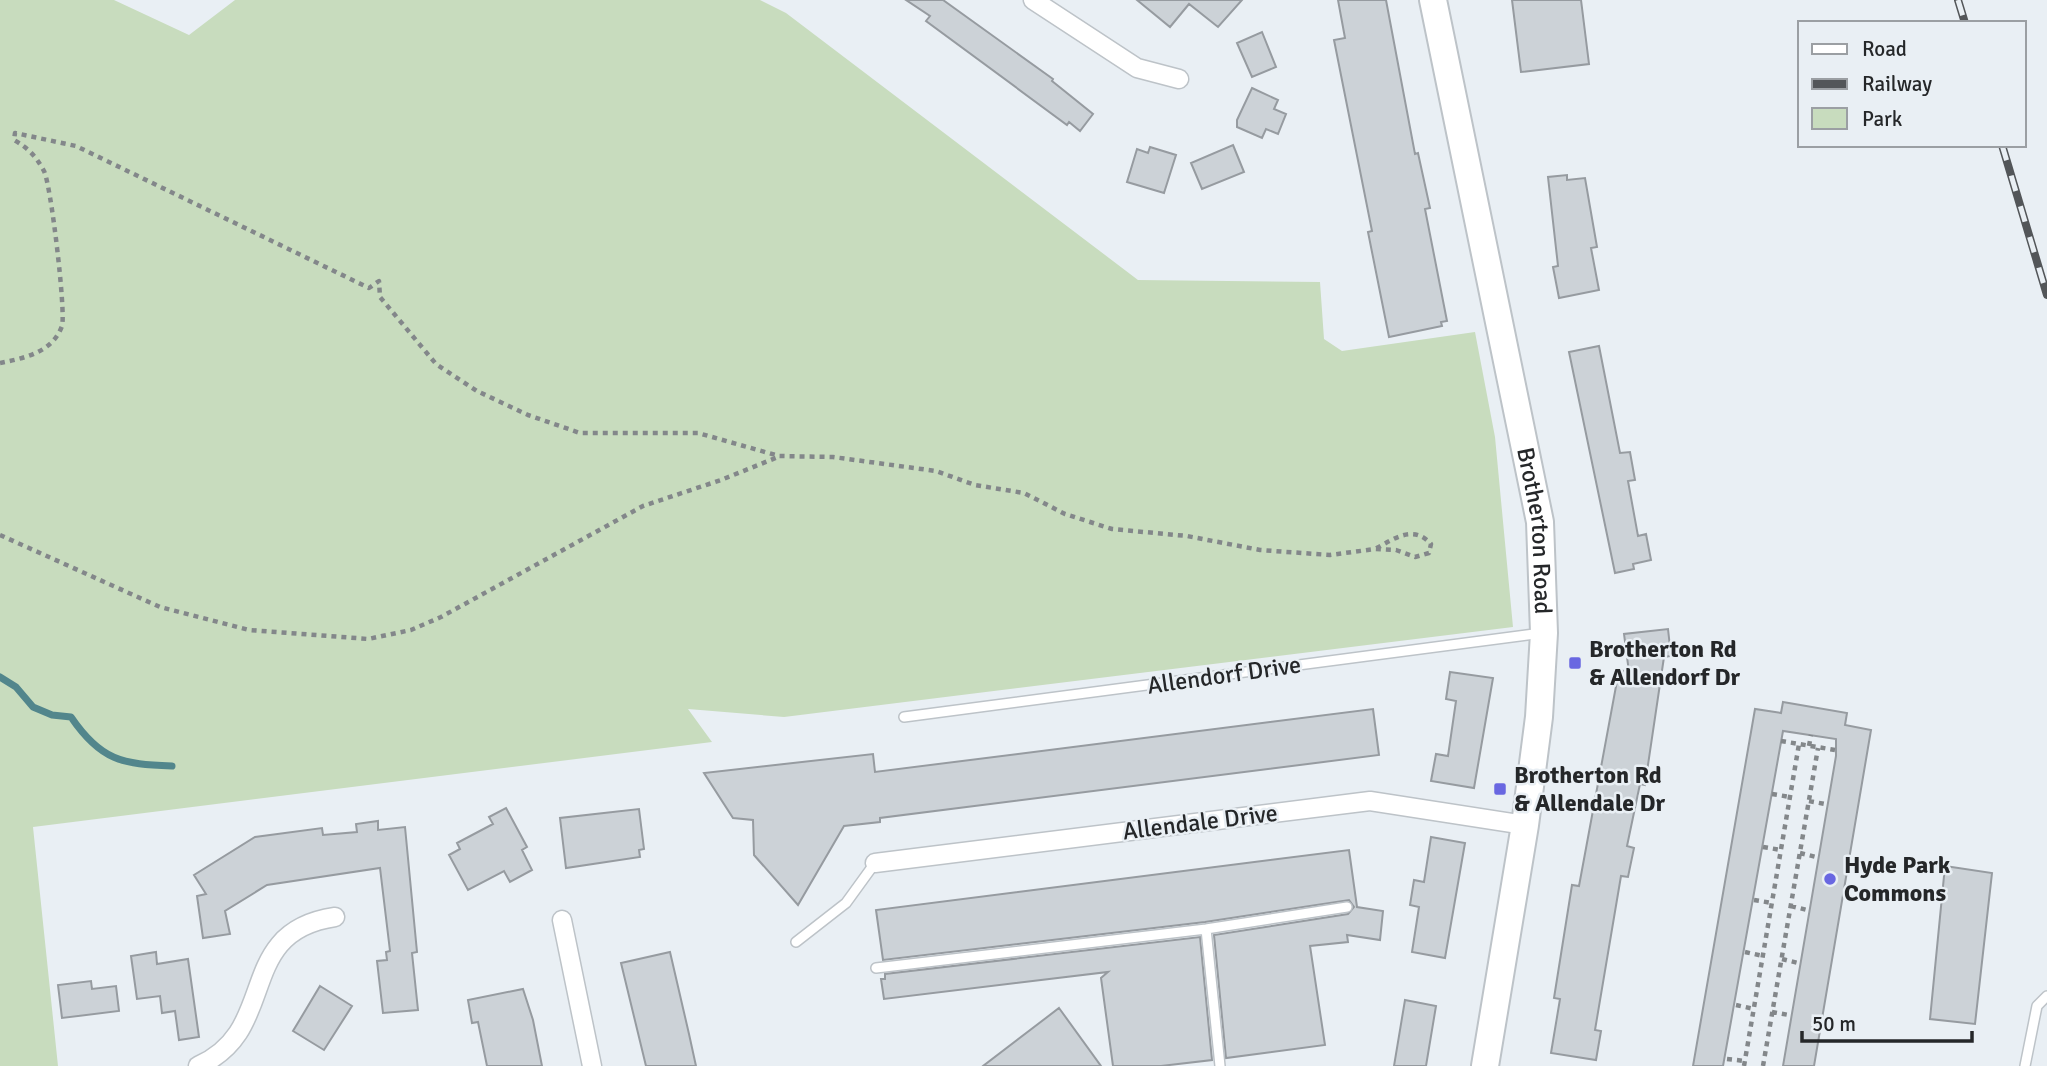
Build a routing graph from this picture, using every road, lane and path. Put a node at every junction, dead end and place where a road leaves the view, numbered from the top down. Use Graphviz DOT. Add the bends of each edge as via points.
graph roads {
  1 [pos="1033,0"];
  2 [pos="1433,0"];
  3 [pos="1179,79"];
  4 [pos="0,363"];
  5 [pos="779,457"];
  6 [pos="0,535"];
  7 [pos="1375,549"];
  8 [pos="1544,633"];
  9 [pos="904,717"];
  10 [pos="1811,735"];
  11 [pos="1781,741"];
  12 [pos="1799,744"];
  13 [pos="1809,746"];
  14 [pos="1818,747"];
  15 [pos="1835,750"];
  16 [pos="1772,794"];
  17 [pos="1790,797"];
  18 [pos="1809,801"];
  19 [pos="1825,804"];
  20 [pos="1525,825"];
  21 [pos="1763,847"];
  22 [pos="1781,850"];
  23 [pos="1800,853"];
  24 [pos="1816,857"];
  25 [pos="875,863"];
  26 [pos="1754,900"];
  27 [pos="1772,903"];
  28 [pos="1791,906"];
  29 [pos="1348,907"];
  30 [pos="1807,910"];
  31 [pos="335,917"];
  32 [pos="562,920"];
  33 [pos="1206,929"];
  34 [pos="796,942"];
  35 [pos="1745,953"];
  36 [pos="1763,956"];
  37 [pos="1781,959"];
  38 [pos="1798,963"];
  39 [pos="876,968"];
  40 [pos="2047,996"];
  41 [pos="1736,1006"];
  42 [pos="1754,1009"];
  43 [pos="1772,1012"];
  44 [pos="1789,1014"];
  45 [pos="1727,1059"];
  46 [pos="1744,1064"];
  47 [pos="1763,1065"];
  48 [pos="198,1066"];
  49 [pos="592,1066"];
  50 [pos="1220,1066"];
  51 [pos="1485,1066"];
  52 [pos="1770,1066"];
  53 [pos="2025,1066"];
  1 -- 3 [label="street" via="1137,68"];
  2 -- 8 [label="street, Brotherton Road" via="1539,522"];
  4 -- 5 [label="path" via="42,352 62,327 64,293 45,173 30,149 14,140 15,133 28,133 76,146 369,288 379,281 380,297 436,364 477,391 528,415 580,433 698,433"];
  5 -- 6 [label="path" via="643,506 441,617 411,630 369,639 249,630 160,607"];
  5 -- 7 [label="path" via="833,457 936,471 975,485 1024,493 1065,514 1112,529 1330,555"];
  7 -- 7 [label="path" via="1415,556 1429,552 1431,544 1423,535 1412,533"];
  8 -- 9 [label="lane, Allendorf Drive"];
  8 -- 20 [label="street, Brotherton Road"];
  10 -- 13 [label="path"];
  11 -- 12 [label="path"];
  12 -- 13 [label="path"];
  12 -- 17 [label="path"];
  13 -- 14 [label="path"];
  14 -- 15 [label="path"];
  14 -- 18 [label="path"];
  16 -- 17 [label="path"];
  17 -- 22 [label="path"];
  18 -- 19 [label="path"];
  18 -- 23 [label="path"];
  20 -- 25 [label="street, Allendale Drive" via="1370,801"];
  20 -- 51 [label="street, Brotherton Road"];
  21 -- 22 [label="path"];
  22 -- 27 [label="path"];
  23 -- 24 [label="path"];
  23 -- 28 [label="path"];
  25 -- 34 [label="lane" via="846,903"];
  26 -- 27 [label="path"];
  27 -- 36 [label="path"];
  28 -- 30 [label="path"];
  28 -- 37 [label="path"];
  29 -- 33 [label="lane"];
  31 -- 48 [label="street" via="300,926 280,943 265,965 240,1033 226,1049"];
  32 -- 49 [label="street"];
  33 -- 39 [label="lane"];
  33 -- 50 [label="lane"];
  35 -- 36 [label="path"];
  36 -- 42 [label="path"];
  37 -- 38 [label="path"];
  37 -- 43 [label="path"];
  40 -- 53 [label="lane" via="2037,1006"];
  41 -- 42 [label="path"];
  42 -- 46 [label="path"];
  43 -- 44 [label="path"];
  43 -- 47 [label="path"];
  45 -- 46 [label="path"];
  47 -- 52 [label="path"];
}
